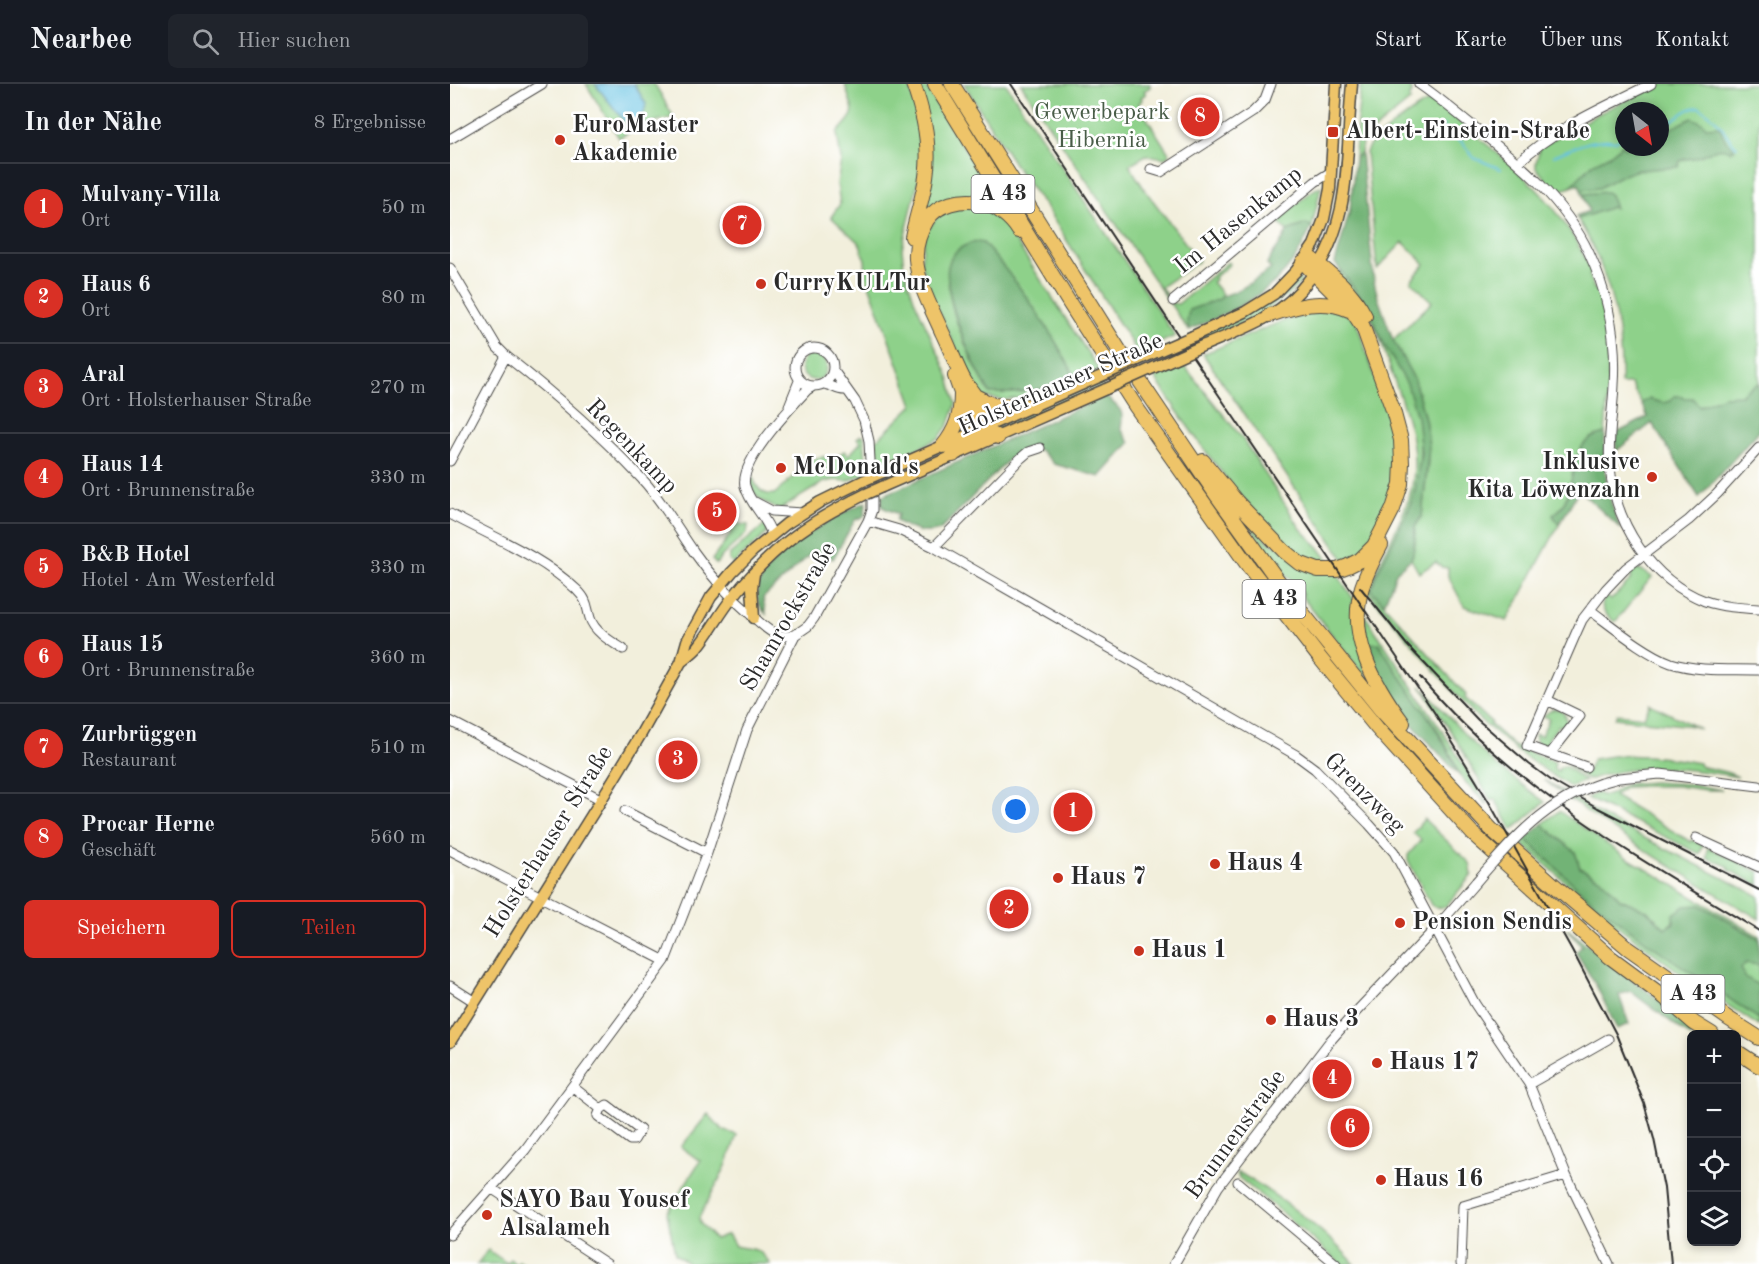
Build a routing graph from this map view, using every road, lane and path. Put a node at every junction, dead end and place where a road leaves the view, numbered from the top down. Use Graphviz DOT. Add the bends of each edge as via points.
graph roads {
  1 [pos="542,84"];
  2 [pos="914,84"];
  3 [pos="935,84"];
  4 [pos="952,84"];
  5 [pos="1271,84"];
  6 [pos="1336,84"];
  7 [pos="1352,84"];
  8 [pos="1419,84"];
  9 [pos="1651,84"];
  10 [pos="1431,87"];
  11 [pos="450,139"];
  12 [pos="1518,163"];
  13 [pos="1151,169"];
  14 [pos="1331,172"];
  15 [pos="1305,259"];
  16 [pos="450,268"];
  17 [pos="1317,269"];
  18 [pos="1173,301"];
  19 [pos="1070,304"];
  20 [pos="1353,312"];
  21 [pos="1270,315"];
  22 [pos="506,356"];
  23 [pos="833,370"];
  24 [pos="800,381"];
  25 [pos="824,384"];
  26 [pos="812,387"];
  27 [pos="846,390"];
  28 [pos="967,394"];
  29 [pos="1033,406"];
  30 [pos="787,411"];
  31 [pos="1167,421"];
  32 [pos="988,431"];
  33 [pos="1040,448"];
  34 [pos="1759,448"];
  35 [pos="948,450"];
  36 [pos="450,461"];
  37 [pos="753,501"];
  38 [pos="802,513"];
  39 [pos="450,514"];
  40 [pos="868,520"];
  41 [pos="772,535"];
  42 [pos="934,547"];
  43 [pos="1645,554"];
  44 [pos="755,571"];
  45 [pos="720,586"];
  46 [pos="732,598"];
  47 [pos="1759,609"];
  48 [pos="1590,610"];
  49 [pos="754,618"];
  50 [pos="795,635"];
  51 [pos="623,650"];
  52 [pos="681,662"];
  53 [pos="1759,670"];
  54 [pos="1547,700"];
  55 [pos="450,721"];
  56 [pos="1550,754"];
  57 [pos="1586,767"];
  58 [pos="1437,771"];
  59 [pos="1759,786"];
  60 [pos="602,800"];
  61 [pos="625,811"];
  62 [pos="1696,838"];
  63 [pos="450,850"];
  64 [pos="707,853"];
  65 [pos="1759,867"];
  66 [pos="541,897"];
  67 [pos="1435,929"];
  68 [pos="665,961"];
  69 [pos="450,986"];
  70 [pos="1664,997"];
  71 [pos="475,1002"];
  72 [pos="1704,1030"];
  73 [pos="1717,1030"];
  74 [pos="1759,1038"];
  75 [pos="1608,1039"];
  76 [pos="450,1042"];
  77 [pos="1741,1044"];
  78 [pos="1741,1054"];
  79 [pos="1759,1055"];
  80 [pos="1759,1066"];
  81 [pos="1529,1084"];
  82 [pos="573,1087"];
  83 [pos="601,1109"];
  84 [pos="1566,1175"];
  85 [pos="1238,1182"];
  86 [pos="491,1188"];
  87 [pos="450,1235"];
  88 [pos="608,1264"];
  89 [pos="1174,1264"];
  90 [pos="1336,1264"];
  91 [pos="1461,1264"];
  92 [pos="1610,1264"];
  1 -- 11 [label="street"];
  2 -- 28 [label="highway" via="924,116 927,176 909,249 911,274 955,376"];
  3 -- 19 [label="highway, A 43"];
  4 -- 31 [label="highway, A 43"];
  5 -- 13 [label="street" via="1265,99 1253,112 1161,172"];
  6 -- 14 [label="main road, Holsterhauser Straße"];
  7 -- 17 [label="main road, Holsterhauser Straße" via="1341,214 1333,240"];
  8 -- 10 [label="street"];
  9 -- 12 [label="street" via="1565,129"];
  10 -- 12 [label="street"];
  12 -- 43 [label="street" via="1566,214 1603,289 1614,360 1610,469 1618,507"];
  14 -- 15 [label="main road, Holsterhauser Straße" via="1328,206"];
  14 -- 18 [label="street, Im Hasenkamp"];
  15 -- 17 [label="highway"];
  15 -- 29 [label="main road, Holsterhauser Straße, bridge" via="1262,302"];
  16 -- 22 [label="street, Regenkamp"];
  17 -- 20 [label="highway"];
  17 -- 21 [label="main road, Holsterhauser Straße" via="1290,300"];
  17 -- 58 [label="highway" via="1341,283 1363,312 1405,433 1405,491 1362,586 1359,627 1365,657 1377,685"];
  19 -- 28 [label="highway" via="1056,291 1015,225 989,204 955,202 930,216 917,243 919,280"];
  19 -- 70 [label="highway, A 43" via="1136,407 1249,567 1377,728 1473,834 1602,950"];
  20 -- 21 [label="highway" via="1317,303"];
  20 -- 31 [label="highway" via="1363,327 1393,410 1402,452 1401,484 1393,509 1374,546 1354,564 1337,570 1318,570 1292,558"];
  21 -- 32 [label="main road, Holsterhauser Straße, bridge" via="1106,389"];
  22 -- 36 [label="street"];
  22 -- 45 [label="street, Regenkamp" via="573,412 641,477"];
  23 -- 24 [label="street" via="826,352 806,349 795,363 794,371"];
  23 -- 25 [label="street"];
  23 -- 27 [label="street"];
  24 -- 26 [label="street"];
  24 -- 30 [label="street"];
  25 -- 26 [label="street"];
  25 -- 27 [label="street"];
  26 -- 30 [label="street"];
  27 -- 40 [label="street" via="864,420 869,441 872,507"];
  28 -- 29 [label="highway" via="993,405"];
  28 -- 32 [label="highway" via="973,417"];
  28 -- 35 [label="highway"];
  29 -- 32 [label="main road, Holsterhauser Straße"];
  30 -- 37 [label="street" via="747,468 745,486"];
  31 -- 58 [label="highway, A 43" via="1292,600 1381,710"];
  32 -- 35 [label="highway"];
  33 -- 42 [label="street" via="1021,458"];
  34 -- 43 [label="street" via="1717,494"];
  35 -- 38 [label="main road, Holsterhauser Straße, bridge" via="881,473"];
  35 -- 44 [label="main road, Holsterhauser Straße, bridge" via="808,525"];
  37 -- 38 [label="street" via="772,511"];
  37 -- 41 [label="street"];
  38 -- 41 [label="main road, Holsterhauser Straße"];
  39 -- 51 [label="street" via="554,571 582,595 595,626"];
  40 -- 42 [label="street"];
  40 -- 50 [label="street, Shamrockstraße" via="814,618"];
  41 -- 45 [label="main road, Holsterhauser Straße"];
  42 -- 67 [label="street, Grenzweg" via="1296,755 1391,847"];
  43 -- 47 [label="street" via="1663,576 1705,601"];
  43 -- 48 [label="street" via="1617,576"];
  44 -- 46 [label="main road, Holsterhauser Straße"];
  44 -- 49 [label="main road"];
  45 -- 46 [label="street, Regenkamp"];
  45 -- 52 [label="main road, Holsterhauser Straße" via="703,609"];
  46 -- 49 [label="street, Regenkamp"];
  46 -- 52 [label="main road, Holsterhauser Straße" via="698,647"];
  48 -- 53 [label="street" via="1672,663"];
  48 -- 54 [label="street" via="1576,631"];
  49 -- 50 [label="street, Regenkamp" via="780,636"];
  50 -- 64 [label="street, Shamrockstraße" via="747,730"];
  52 -- 60 [label="main road, Holsterhauser Straße"];
  54 -- 56 [label="street" via="1527,746"];
  54 -- 56 [label="street" via="1580,716"];
  55 -- 60 [label="street"];
  56 -- 57 [label="street"];
  58 -- 74 [label="highway, A 43" via="1491,829 1628,948"];
  59 -- 67 [label="street, Brunnenstraße, bridge" via="1660,774 1601,783 1565,799 1533,821"];
  60 -- 66 [label="main road, Holsterhauser Straße"];
  61 -- 64 [label="street"];
  62 -- 65 [label="street"];
  63 -- 66 [label="street"];
  64 -- 68 [label="street, Shamrockstraße"];
  66 -- 68 [label="street"];
  66 -- 71 [label="main road, Holsterhauser Straße"];
  67 -- 81 [label="street, Grenzweg" via="1475,1004"];
  67 -- 89 [label="street, Brunnenstraße" via="1353,1015 1307,1071 1218,1187"];
  68 -- 82 [label="street, Shamrockstraße"];
  69 -- 71 [label="street"];
  70 -- 72 [label="highway"];
  70 -- 73 [label="highway, A 43"];
  71 -- 76 [label="main road, Holsterhauser Straße"];
  75 -- 81 [label="street"];
  77 -- 79 [label="highway, A 43"];
  78 -- 80 [label="highway"];
  81 -- 84 [label="street, Grenzweg"];
  82 -- 83 [label="street"];
  82 -- 86 [label="street, Shamrockstraße"];
  84 -- 91 [label="street" via="1463,1206"];
  84 -- 92 [label="street, Grenzweg"];
  85 -- 90 [label="street"];
  86 -- 87 [label="street, Shamrockstraße"];
  86 -- 88 [label="street"];
}
